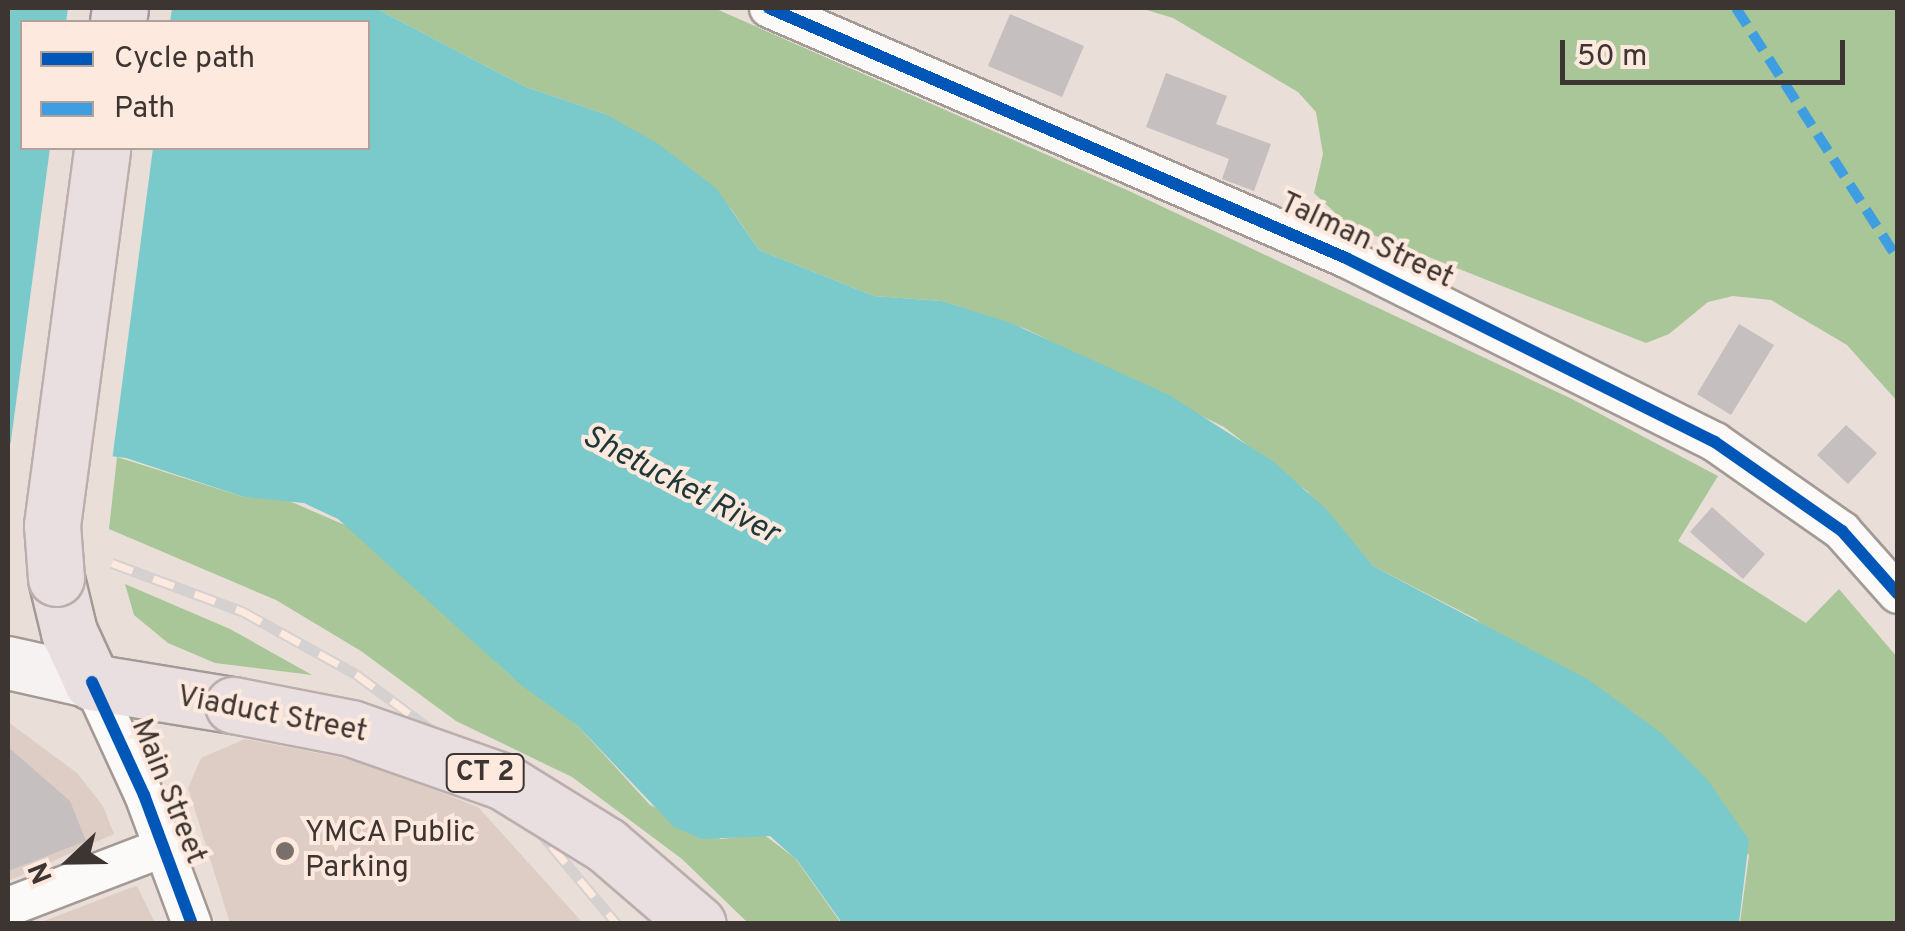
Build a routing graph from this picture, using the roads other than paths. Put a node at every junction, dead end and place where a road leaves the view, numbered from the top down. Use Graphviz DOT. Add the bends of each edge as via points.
graph roads {
  1 [pos="770,8"];
  2 [pos="102,150"];
  3 [pos="1898,594"];
  4 [pos="8,663"];
  5 [pos="92,682"];
  6 [pos="164,846"];
  7 [pos="8,907"];
  8 [pos="192,924"];
  9 [pos="698,924"];
  1 -- 3 [label="street, Talman Street" via="1346,258 1698,433 1842,531"];
  2 -- 5 [label="highway, Main Street, bridge" via="52,525 69,632"];
  4 -- 5 [label="main road"];
  5 -- 6 [label="street, Main Street"];
  5 -- 9 [label="highway, Viaduct Street / CT 2, bridge" via="351,728 504,782 606,844"];
  6 -- 7 [label="street"];
  6 -- 8 [label="street, Main Street"];
}
